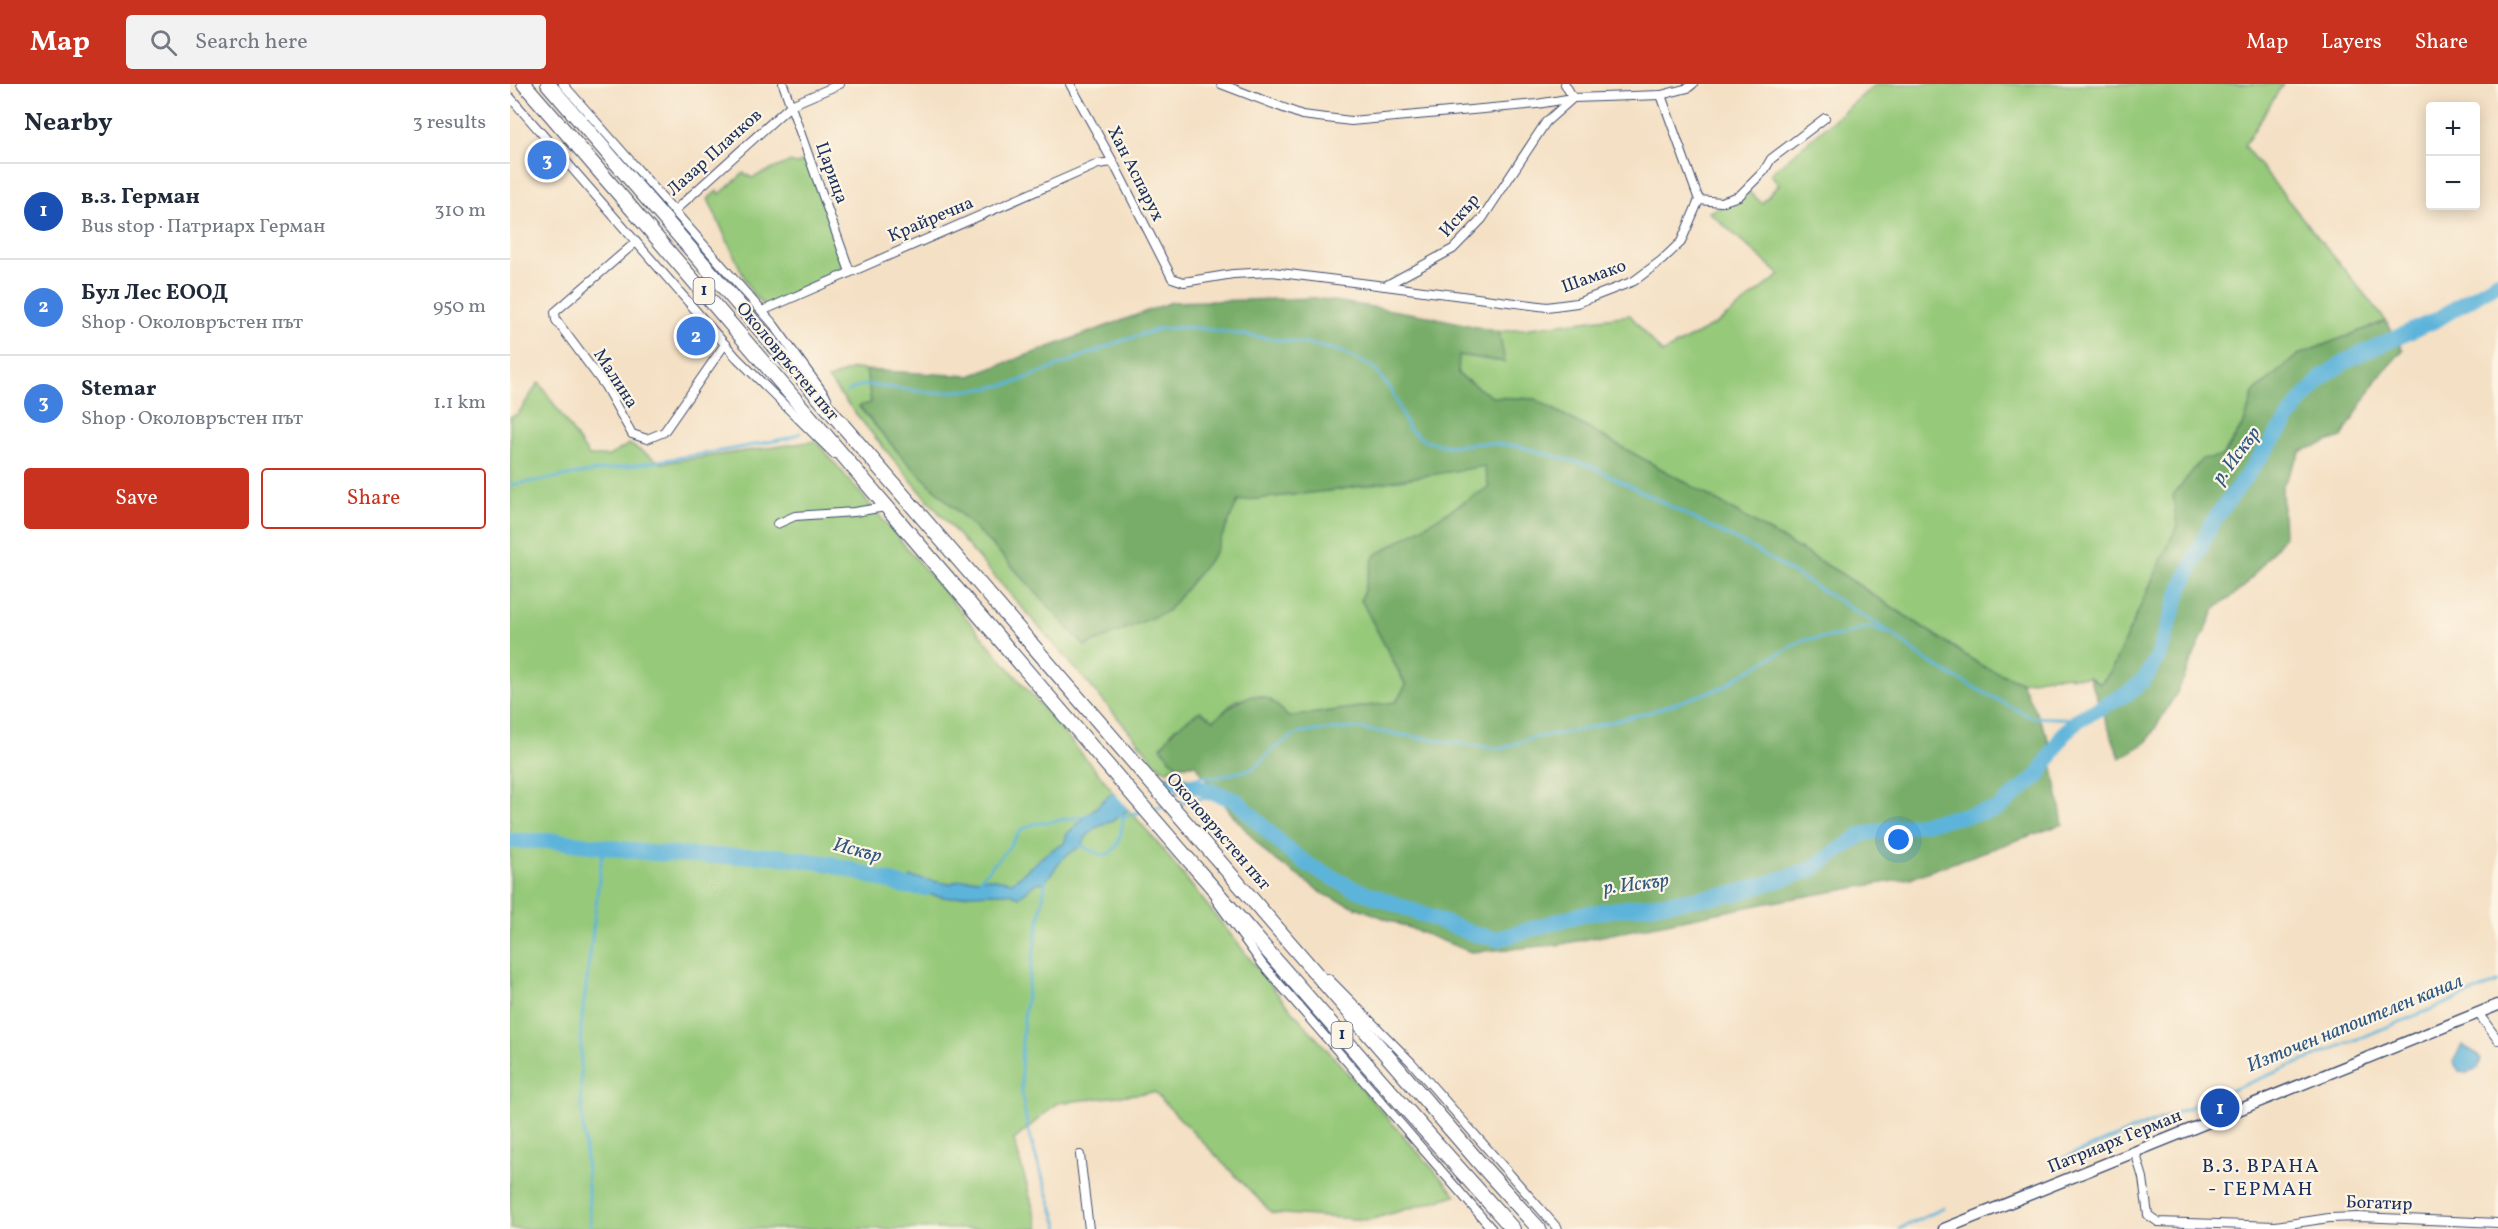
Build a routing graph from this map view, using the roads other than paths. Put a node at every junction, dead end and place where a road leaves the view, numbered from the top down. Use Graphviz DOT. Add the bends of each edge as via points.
graph roads {
  1 [pos="524,84"];
  2 [pos="548,84"];
  3 [pos="563,84"];
  4 [pos="783,84"];
  5 [pos="840,84"];
  6 [pos="1070,84"];
  7 [pos="1221,84"];
  8 [pos="1565,84"];
  9 [pos="1693,84"];
  10 [pos="1661,95"];
  11 [pos="510,98"];
  12 [pos="1573,98"];
  13 [pos="791,105"];
  14 [pos="1825,118"];
  15 [pos="1113,162"];
  16 [pos="1699,200"];
  17 [pos="674,211"];
  18 [pos="636,242"];
  19 [pos="850,272"];
  20 [pos="1385,286"];
  21 [pos="762,311"];
  22 [pos="725,344"];
  23 [pos="870,458"];
  24 [pos="884,504"];
  25 [pos="777,524"];
  26 [pos="1172,841"];
  27 [pos="1231,873"];
  28 [pos="2498,1005"];
  29 [pos="2478,1013"];
  30 [pos="2498,1040"];
  31 [pos="2135,1151"];
  32 [pos="1080,1155"];
  33 [pos="2308,1222"];
  34 [pos="2498,1223"];
  35 [pos="1960,1226"];
  36 [pos="1089,1229"];
  37 [pos="1492,1229"];
  38 [pos="1513,1229"];
  39 [pos="1539,1229"];
  40 [pos="1558,1229"];
  41 [pos="1944,1229"];
  42 [pos="2314,1229"];
  1 -- 24 [label="highway, Околовръстен път / 1"];
  2 -- 23 [label="highway, Околовръстен път / 1"];
  3 -- 17 [label="street, Околовръстен път"];
  4 -- 13 [label="street, Царица"];
  5 -- 13 [label="street, Лазар Плачков"];
  6 -- 15 [label="street, Хан Аспарух"];
  7 -- 12 [label="street" via="1302,115 1351,121"];
  8 -- 12 [label="street"];
  9 -- 10 [label="street"];
  10 -- 12 [label="street"];
  10 -- 16 [label="street"];
  11 -- 18 [label="street, Околовръстен път"];
  12 -- 20 [label="street, Искър" via="1546,122 1482,219 1453,249"];
  13 -- 17 [label="street, Лазар Плачков"];
  13 -- 19 [label="street, Царица"];
  14 -- 16 [label="street" via="1771,159 1738,196 1721,202"];
  15 -- 19 [label="street, Крайречна" via="1098,164"];
  15 -- 20 [label="street, Хан Аспарух" via="1172,278 1184,282 1272,273"];
  16 -- 20 [label="street, Шамако" via="1681,242 1662,260 1634,281 1578,303 1547,308"];
  17 -- 21 [label="street, Околовръстен път"];
  18 -- 22 [label="street, Околовръстен път"];
  18 -- 22 [label="street, Малина" via="555,312 556,320 605,386 632,434 646,439 664,432"];
  19 -- 21 [label="street, Крайречна"];
  21 -- 23 [label="street, Околовръстен път"];
  22 -- 24 [label="street, Околовръстен път"];
  23 -- 27 [label="highway, Околовръстен път / 1"];
  24 -- 25 [label="street" via="854,512 795,516"];
  24 -- 26 [label="highway, Околовръстен път / 1"];
  26 -- 37 [label="street" via="1263,965"];
  26 -- 38 [label="highway, Околовръстен път / 1"];
  27 -- 39 [label="highway, Околовръстен път / 1"];
  27 -- 40 [label="street" via="1411,1062"];
  28 -- 29 [label="street, Патриарх Герман"];
  29 -- 30 [label="street"];
  29 -- 31 [label="street, Патриарх Герман"];
  31 -- 33 [label="street, Богатир" via="2148,1215 2158,1222 2276,1226"];
  31 -- 35 [label="street, Патриарх Герман"];
  32 -- 36 [label="street"];
  33 -- 34 [label="street, Богатир" via="2359,1217"];
  33 -- 42 [label="street"];
  35 -- 41 [label="street, Патриарх Герман"];
}
